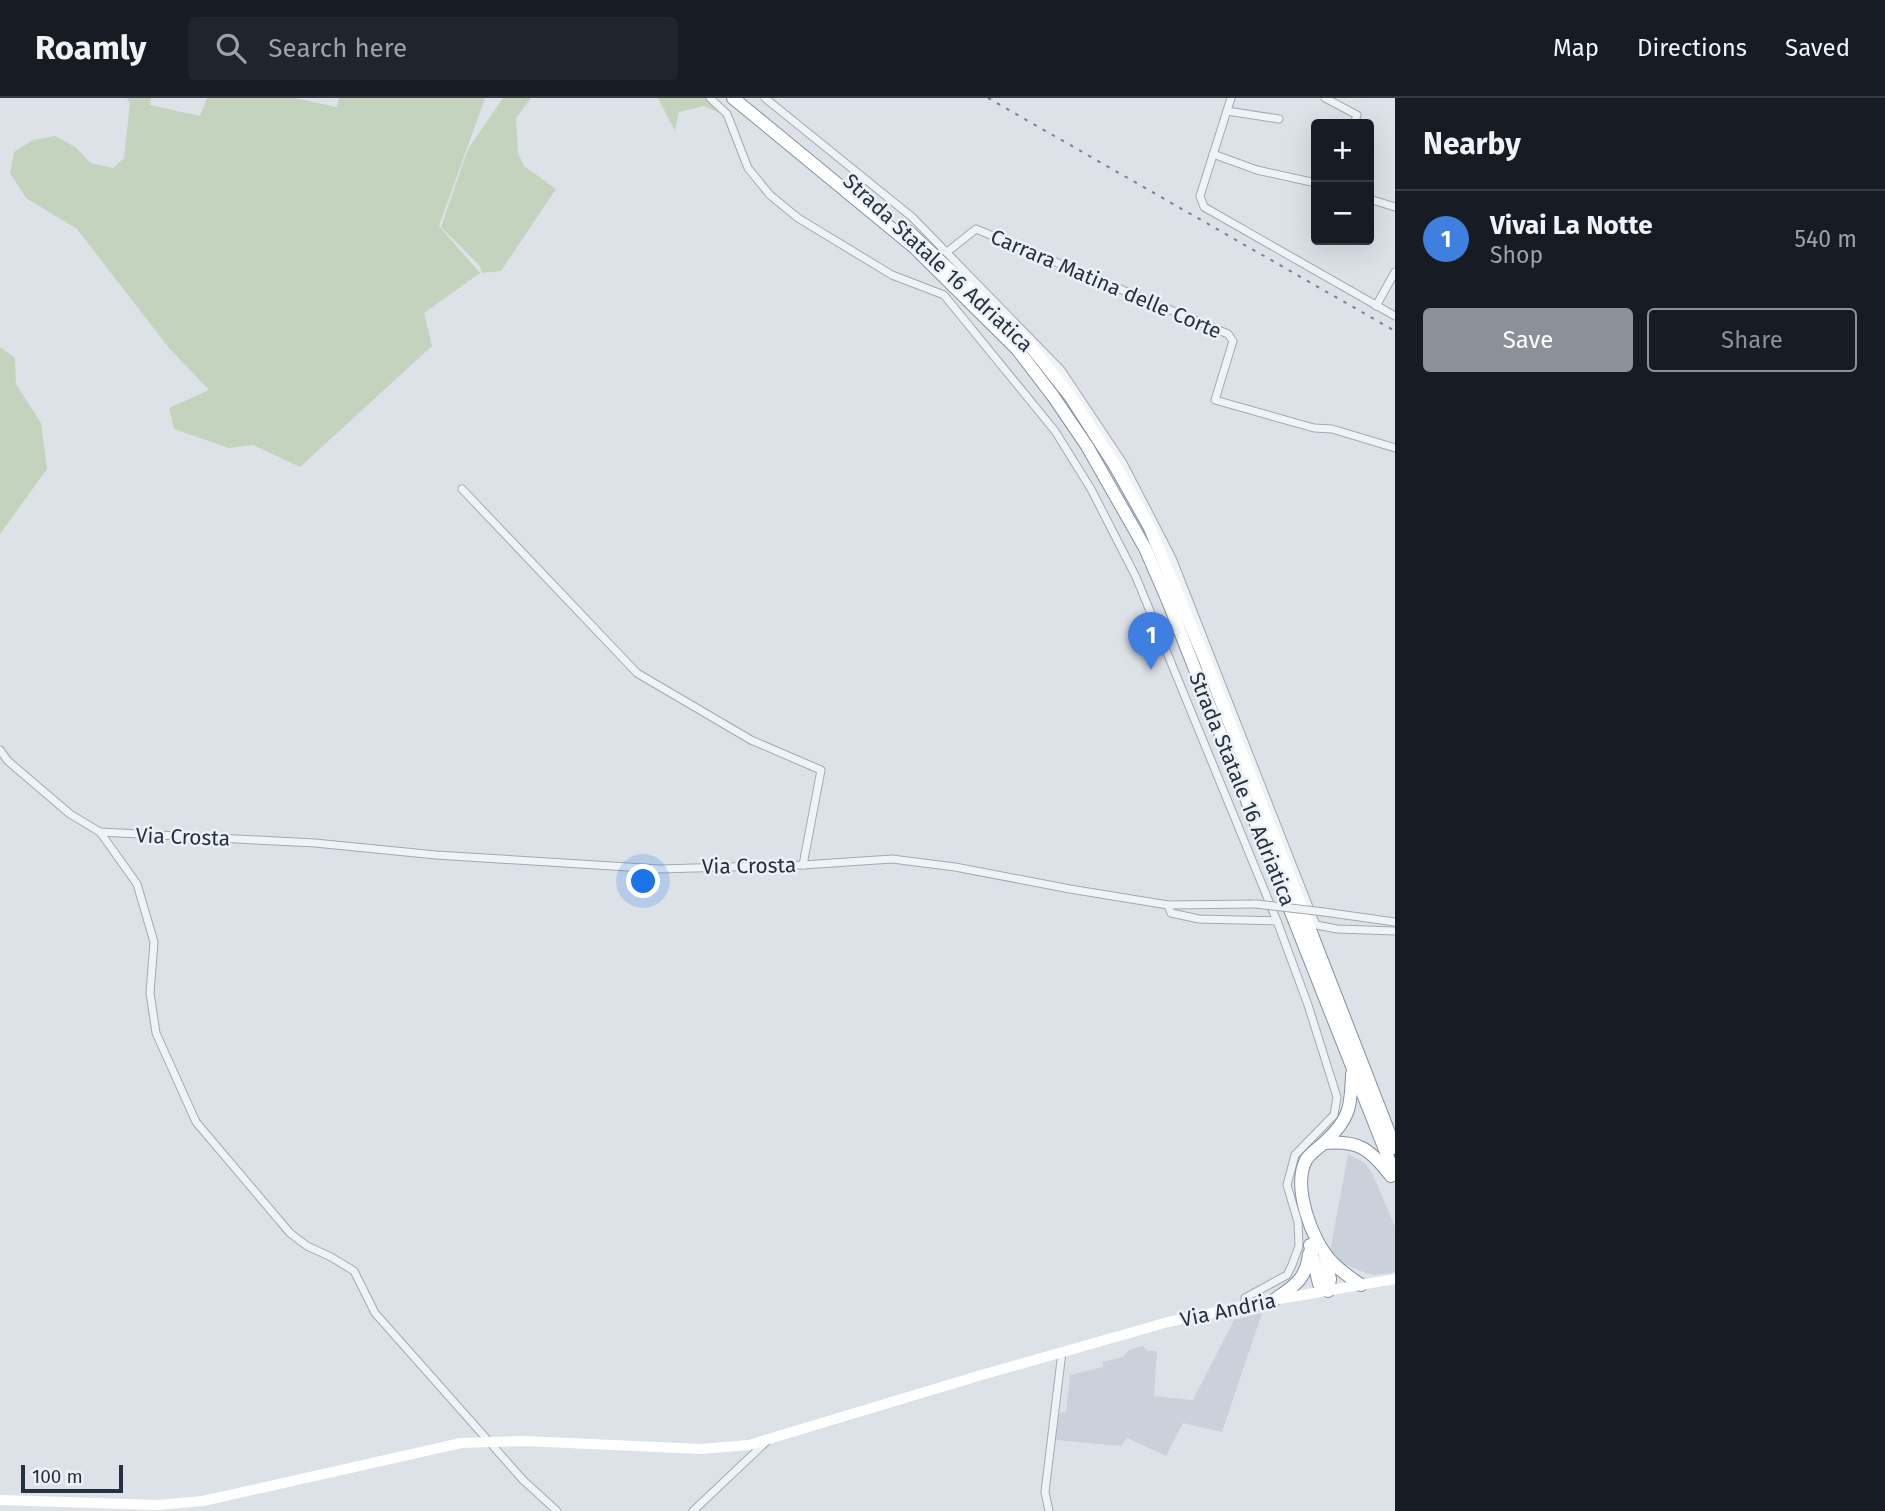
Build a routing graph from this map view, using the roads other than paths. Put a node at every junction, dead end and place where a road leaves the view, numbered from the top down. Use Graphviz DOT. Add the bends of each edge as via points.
graph roads {
  1 [pos="710,98"];
  2 [pos="733,98"];
  3 [pos="747,98"];
  4 [pos="765,98"];
  5 [pos="1231,98"];
  6 [pos="1325,98"];
  7 [pos="1227,111"];
  8 [pos="1279,119"];
  9 [pos="1356,119"];
  10 [pos="1213,154"];
  11 [pos="1311,182"];
  12 [pos="1374,201"];
  13 [pos="1395,207"];
  14 [pos="947,251"];
  15 [pos="1395,272"];
  16 [pos="1376,306"];
  17 [pos="1395,316"];
  18 [pos="1395,448"];
  19 [pos="462,489"];
  20 [pos="0,750"];
  21 [pos="100,832"];
  22 [pos="803,865"];
  23 [pos="1168,905"];
  24 [pos="1278,921"];
  25 [pos="1395,922"];
  26 [pos="1395,931"];
  27 [pos="1352,1067"];
  28 [pos="1324,1143"];
  29 [pos="1395,1149"];
  30 [pos="1395,1175"];
  31 [pos="1395,1181"];
  32 [pos="1315,1244"];
  33 [pos="1395,1279"];
  34 [pos="1361,1285"];
  35 [pos="1328,1291"];
  36 [pos="1274,1300"];
  37 [pos="1244,1306"];
  38 [pos="1062,1352"];
  39 [pos="767,1440"];
  40 [pos="490,1442"];
  41 [pos="0,1500"];
  42 [pos="557,1511"];
  43 [pos="693,1511"];
  44 [pos="1049,1511"];
  1 -- 24 [label="street" via="727,114 748,169 770,195 798,218 892,275 944,295 1055,431 1136,577"];
  2 -- 27 [label="highway, Strada Statale 16 Adriatica" via="914,247 1017,349 1087,446 1145,548 1168,601"];
  3 -- 29 [label="highway, Strada Statale 16 Adriatica" via="922,243 1028,343 1070,396 1114,464 1149,526 1205,660"];
  4 -- 14 [label="street" via="912,217"];
  5 -- 7 [label="street"];
  6 -- 9 [label="street" via="1357,115"];
  7 -- 8 [label="street"];
  7 -- 10 [label="street"];
  10 -- 11 [label="street"];
  10 -- 16 [label="street" via="1200,196 1204,207"];
  12 -- 13 [label="street"];
  14 -- 18 [label="street, Carrara Matina delle Corte" via="976,229 1228,334 1233,341 1215,400"];
  14 -- 26 [label="street" via="1061,370 1123,464 1172,558 1316,925"];
  15 -- 16 [label="street"];
  16 -- 17 [label="street"];
  19 -- 22 [label="street" via="637,673 751,740 821,770"];
  20 -- 21 [label="street" via="70,814"];
  21 -- 22 [label="street, Via Crosta" via="660,869"];
  21 -- 40 [label="street" via="137,884 155,942 150,992 156,1033 196,1122 290,1233 354,1271 375,1314"];
  22 -- 23 [label="street, Via Crosta" via="892,859"];
  23 -- 24 [label="street" via="1171,913 1199,919"];
  23 -- 25 [label="street, Via Crosta, bridge" via="1256,904"];
  24 -- 37 [label="street" via="1337,1097 1334,1115 1295,1154 1287,1185 1298,1222 1299,1246 1292,1265 1287,1275 1245,1298"];
  27 -- 28 [label="highway" via="1348,1116"];
  27 -- 30 [label="highway, Strada Statale 16 Adriatica"];
  28 -- 31 [label="highway" via="1362,1147"];
  28 -- 32 [label="highway" via="1311,1153 1301,1175"];
  32 -- 34 [label="highway"];
  32 -- 35 [label="highway" via="1328,1264"];
  32 -- 36 [label="highway" via="1299,1283"];
  33 -- 34 [label="main road, Via Andria"];
  34 -- 35 [label="main road, Via Andria"];
  35 -- 36 [label="main road, Via Andria"];
  36 -- 37 [label="main road, Via Andria"];
  37 -- 38 [label="main road, Via Andria"];
  38 -- 39 [label="main road, Via Andria"];
  38 -- 44 [label="street" via="1045,1492"];
  39 -- 40 [label="main road, Via Andria" via="701,1449"];
  39 -- 43 [label="street"];
  40 -- 41 [label="main road, Via Andria" via="413,1453 203,1502"];
  40 -- 42 [label="street"];
}
